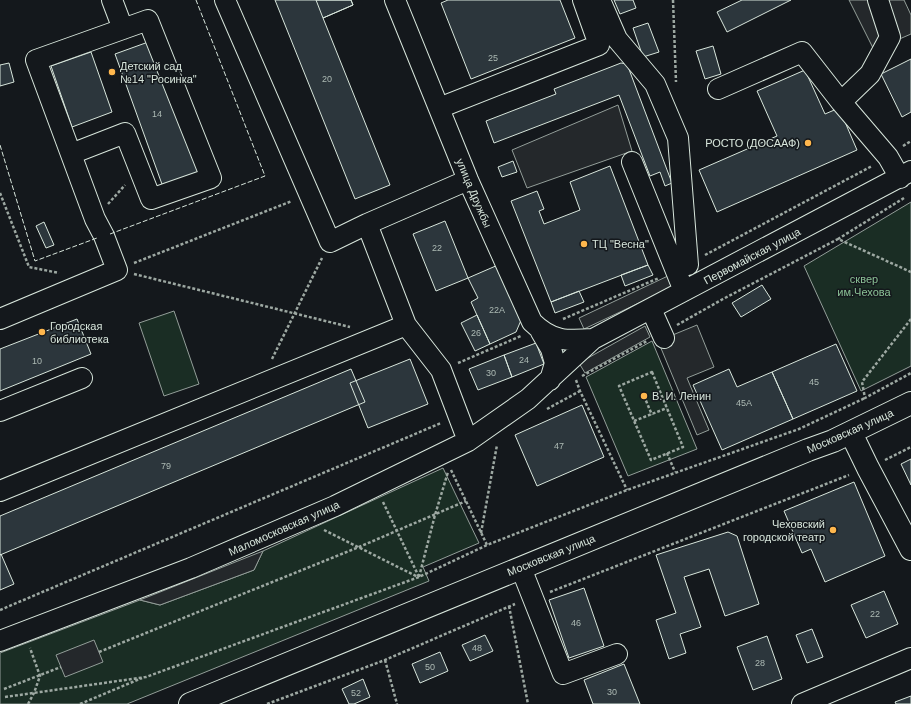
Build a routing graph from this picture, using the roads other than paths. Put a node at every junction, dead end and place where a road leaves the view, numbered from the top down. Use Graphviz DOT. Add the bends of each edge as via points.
graph roads {
  1 [pos="112,0"];
  2 [pos="225,0"];
  3 [pos="395,0"];
  4 [pos="583,0"];
  5 [pos="600,0"];
  6 [pos="878,0"];
  7 [pos="123,30"];
  8 [pos="608,42"];
  9 [pos="718,89"];
  10 [pos="842,102"];
  11 [pos="439,108"];
  12 [pos="71,154"];
  13 [pos="632,162"];
  14 [pos="905,175"];
  15 [pos="468,180"];
  16 [pos="367,224"];
  17 [pos="682,268"];
  18 [pos="684,291"];
  19 [pos="651,309"];
  20 [pos="0,319"];
  21 [pos="406,325"];
  22 [pos="541,332"];
  23 [pos="663,336"];
  24 [pos="593,339"];
  25 [pos="82,378"];
  26 [pos="550,380"];
  27 [pos="911,403"];
  28 [pos="0,411"];
  29 [pos="851,433"];
  30 [pos="468,441"];
  31 [pos="0,491"];
  32 [pos="911,549"];
  33 [pos="521,568"];
  34 [pos="0,641"];
  35 [pos="617,654"];
  36 [pos="911,658"];
  37 [pos="190,704"];
  38 [pos="802,704"];
  1 -- 7 [label="street"];
  2 -- 16 [label="street" via="330,242"];
  3 -- 11 [label="street, улица Дружбы"];
  4 -- 8 [label="street"];
  5 -- 8 [label="street"];
  6 -- 10 [label="street" via="890,37 870,74"];
  7 -- 12 [label="street" via="36,60"];
  7 -- 12 [label="street" via="148,20 210,178 151,199 125,133"];
  8 -- 11 [label="street"];
  8 -- 17 [label="street" via="655,84 678,138"];
  9 -- 10 [label="street" via="802,52"];
  10 -- 14 [label="street"];
  11 -- 15 [label="street, улица Дружбы"];
  12 -- 20 [label="street" via="117,270"];
  13 -- 17 [label="street"];
  14 -- 18 [label="street, Первомайская улица"];
  15 -- 16 [label="street"];
  15 -- 22 [label="street, улица Дружбы" via="532,322"];
  16 -- 21 [label="street"];
  17 -- 18 [label="street"];
  18 -- 19 [label="street, Первомайская улица"];
  19 -- 23 [label="street"];
  19 -- 24 [label="street, Первомайская улица"];
  21 -- 30 [label="street" via="441,370"];
  21 -- 31 [label="street"];
  22 -- 24 [label="street" via="568,341"];
  22 -- 26 [label="street, улица Дружбы" via="551,349 555,363"];
  24 -- 26 [label="street"];
  25 -- 28 [label="street"];
  26 -- 30 [label="street, Маломосковская улица" via="528,399"];
  27 -- 29 [label="main road, Московская улица"];
  29 -- 32 [label="main road"];
  29 -- 33 [label="main road, Московская улица"];
  30 -- 34 [label="street, Маломосковская улица" via="335,506 191,568"];
  33 -- 35 [label="street" via="563,674"];
  33 -- 37 [label="main road, Московская улица"];
  36 -- 38 [label="street"];
}
